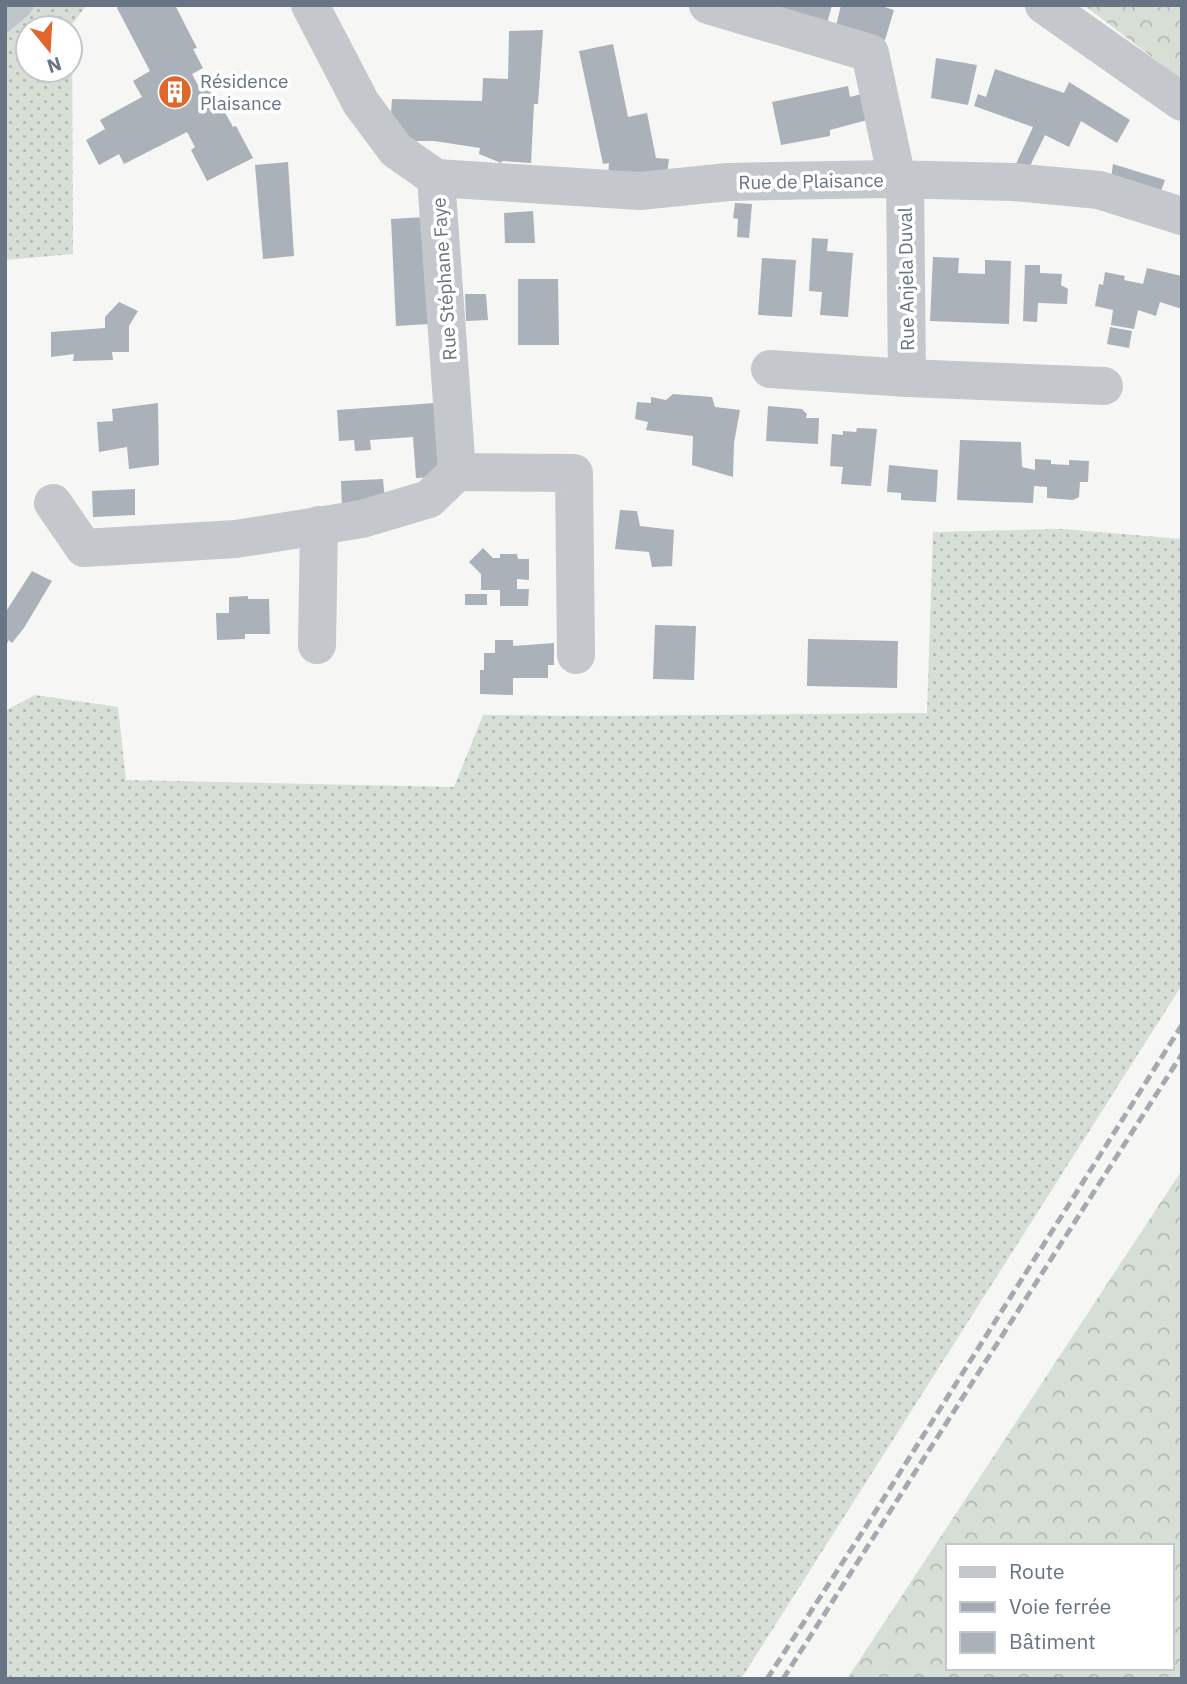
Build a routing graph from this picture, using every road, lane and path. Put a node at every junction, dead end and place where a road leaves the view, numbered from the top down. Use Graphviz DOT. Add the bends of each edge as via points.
graph roads {
  1 [pos="310,5"];
  2 [pos="708,5"];
  3 [pos="1044,5"];
  4 [pos="1182,102"];
  5 [pos="436,177"];
  6 [pos="901,179"];
  7 [pos="1182,216"];
  8 [pos="770,369"];
  9 [pos="906,378"];
  10 [pos="1104,386"];
  11 [pos="457,472"];
  12 [pos="53,503"];
  13 [pos="319,525"];
  14 [pos="317,645"];
  15 [pos="576,655"];
  1 -- 5 [label="street, Rue Stéphane Faye" via="361,103 396,150"];
  2 -- 6 [label="street, Rue Anjela Duval" via="870,53"];
  3 -- 4 [label="street"];
  5 -- 6 [label="street, Rue de Plaisance" via="640,191 728,183"];
  5 -- 11 [label="street, Rue Stéphane Faye"];
  6 -- 7 [label="street, Rue de Plaisance" via="1099,190"];
  6 -- 9 [label="street, Rue Anjela Duval"];
  8 -- 9 [label="street, Rue Anjela Duval"];
  9 -- 10 [label="street, Rue Anjela Duval"];
  11 -- 13 [label="street" via="429,499 362,519"];
  11 -- 15 [label="street" via="574,473"];
  12 -- 13 [label="street" via="84,548 236,539"];
  13 -- 14 [label="street"];
}
